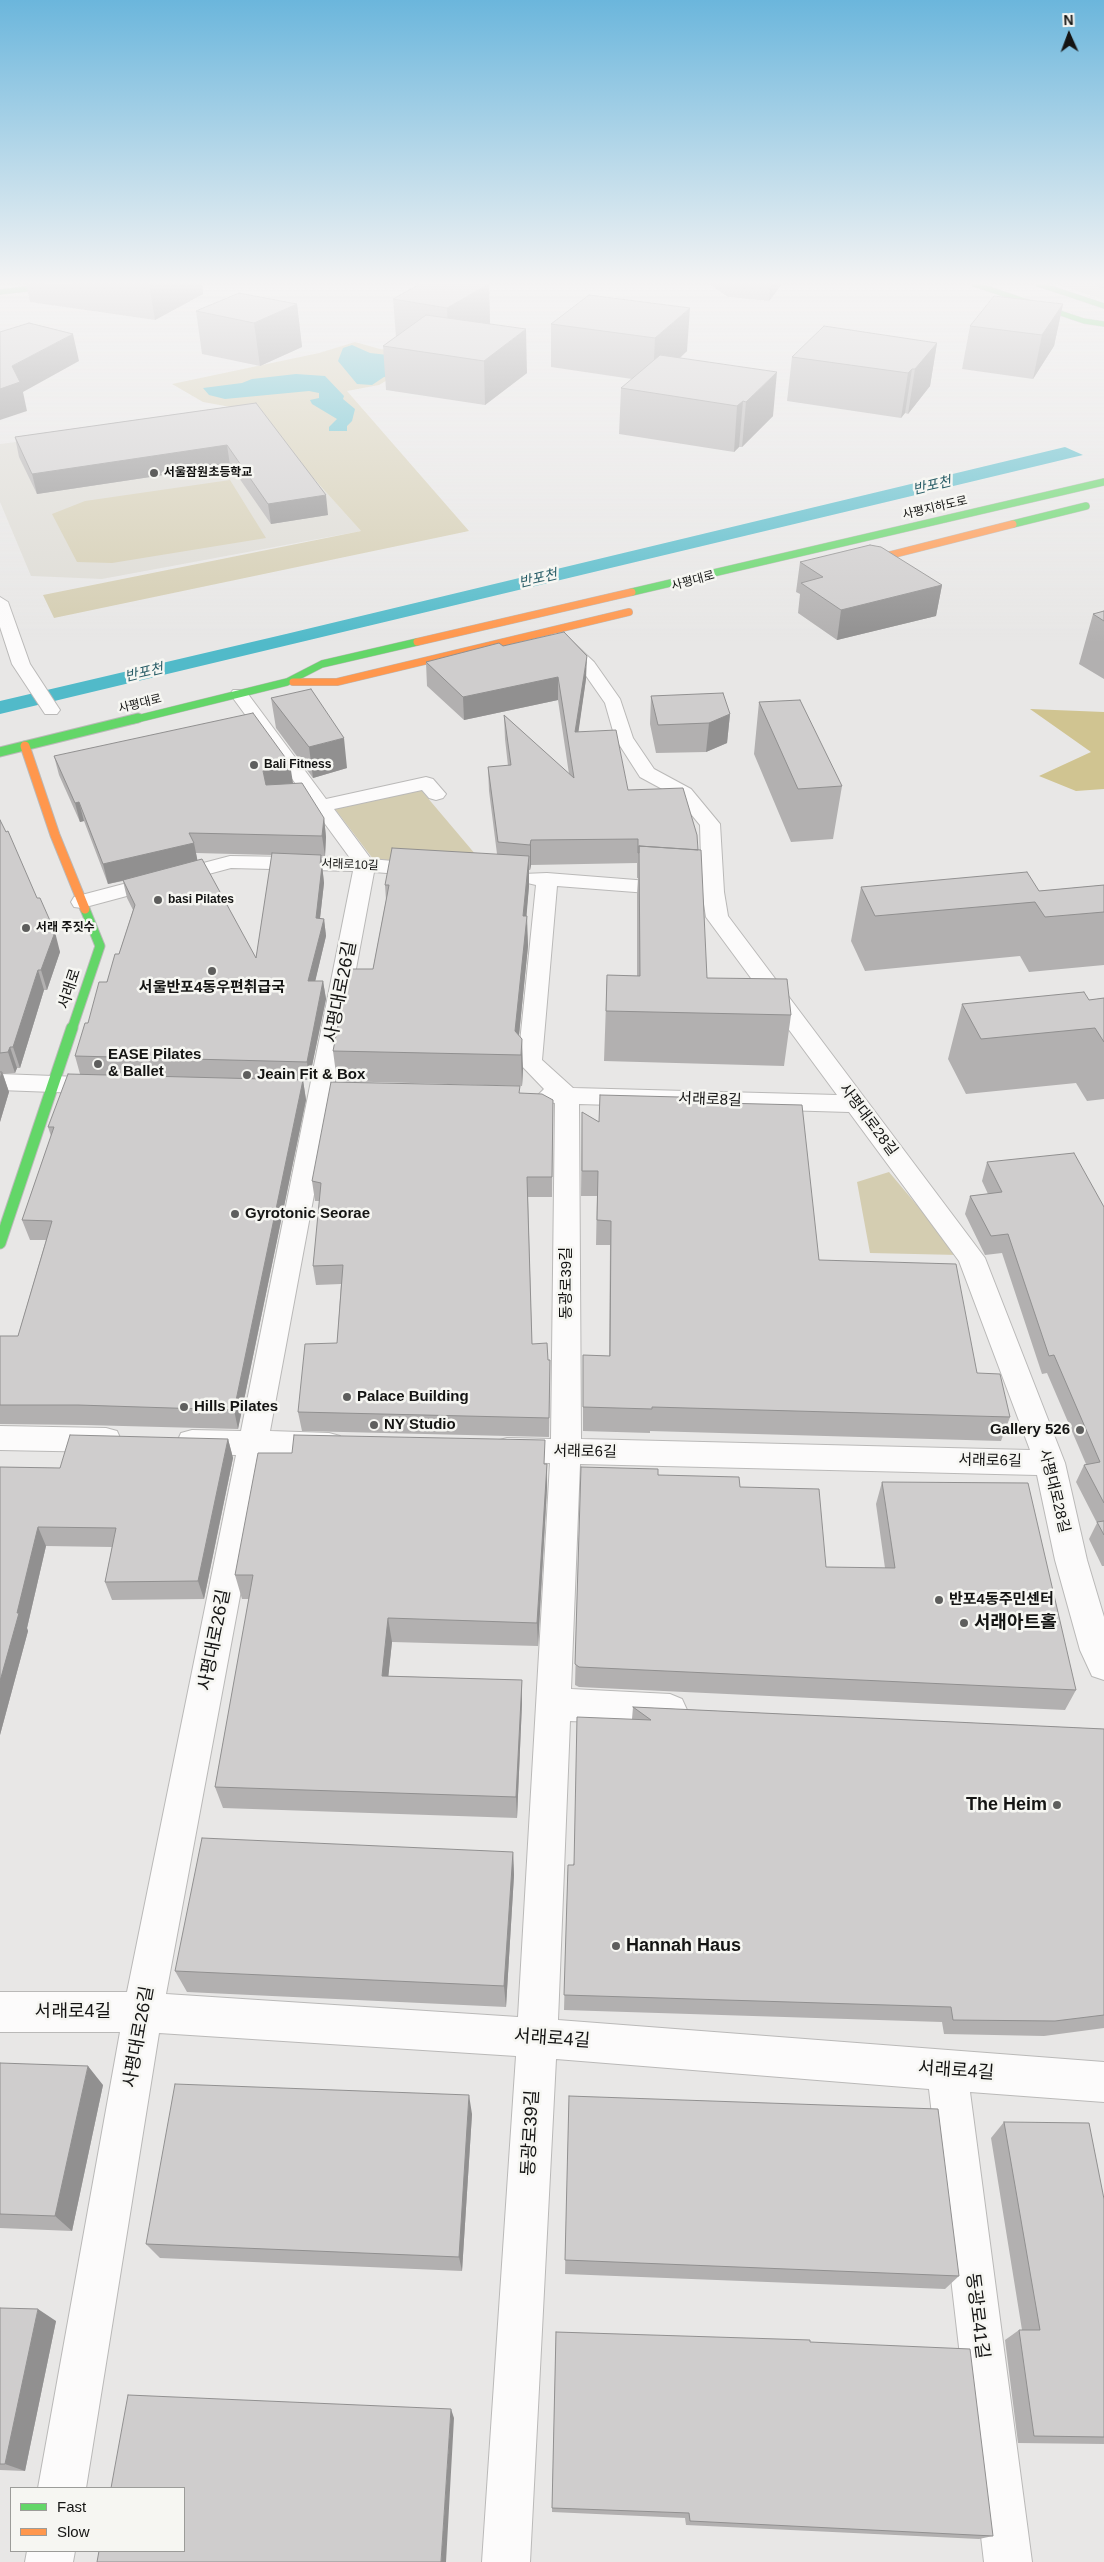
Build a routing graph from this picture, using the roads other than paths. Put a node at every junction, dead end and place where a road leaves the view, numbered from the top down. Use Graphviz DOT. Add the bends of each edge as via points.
graph roads {
  1 [pos="1104,482"];
  2 [pos="1104,491"];
  3 [pos="999,494"];
  4 [pos="1094,503"];
  5 [pos="902,517"];
  6 [pos="796,541"];
  7 [pos="772,561"];
  8 [pos="0,602"];
  9 [pos="645,608"];
  10 [pos="552,632"];
  11 [pos="287,682"];
  12 [pos="240,694"];
  13 [pos="50,710"];
  14 [pos="25,746"];
  15 [pos="0,752"];
  16 [pos="436,794"];
  17 [pos="321,806"];
  18 [pos="365,865"];
  19 [pos="442,871"];
  20 [pos="509,876"];
  21 [pos="547,879"];
  22 [pos="713,892"];
  23 [pos="82,902"];
  24 [pos="0,1082"];
  25 [pos="55,1084"];
  26 [pos="104,1085"];
  27 [pos="528,1095"];
  28 [pos="567,1096"];
  29 [pos="856,1104"];
  30 [pos="0,1243"];
  31 [pos="0,1438"];
  32 [pos="136,1441"];
  33 [pos="165,1442"];
  34 [pos="253,1444"];
  35 [pos="360,1446"];
  36 [pos="478,1449"];
  37 [pos="566,1451"];
  38 [pos="1050,1463"];
  39 [pos="1104,1666"];
  40 [pos="552,1704"];
  41 [pos="700,1711"];
  42 [pos="0,2012"];
  43 [pos="143,2012"];
  44 [pos="537,2038"];
  45 [pos="947,2071"];
  46 [pos="1104,2082"];
  47 [pos="62,2487"];
  48 [pos="506,2562"];
  49 [pos="1008,2562"];
  1 -- 7 [label="main road, 사평지하도로"];
  2 -- 4 [label="main road, 사평지하도로" via="844,558 863,562"];
  3 -- 5 [label="main road"];
  6 -- 7 [label="main road"];
  7 -- 11 [label="main road, 사평대로" via="322,664"];
  8 -- 13 [label="street" via="21,664"];
  9 -- 10 [label="main road, 사평대로"];
  10 -- 11 [label="main road, 사평대로" via="337,682"];
  10 -- 22 [label="street, 사평대로28길" via="588,666 614,702 624,738 646,773 684,793 710,824"];
  11 -- 12 [label="main road, 사평대로"];
  12 -- 14 [label="main road, 사평대로"];
  12 -- 17 [label="street"];
  14 -- 15 [label="main road, 사평대로"];
  14 -- 23 [label="main road, 서래로"];
  16 -- 17 [label="street" via="426,783"];
  17 -- 18 [label="street"];
  18 -- 19 [label="street, 서래로10길"];
  18 -- 23 [label="street, 서래로10길" via="230,862"];
  18 -- 34 [label="street, 사평대로26길"];
  20 -- 21 [label="street"];
  21 -- 22 [label="street"];
  21 -- 28 [label="street" via="530,1062"];
  22 -- 29 [label="street, 사평대로28길" via="717,917"];
  23 -- 25 [label="main road, 서래로" via="100,946"];
  24 -- 25 [label="street"];
  25 -- 26 [label="street"];
  25 -- 30 [label="main road, 서래로"];
  27 -- 28 [label="street, 서래로8길"];
  28 -- 29 [label="street, 서래로8길"];
  28 -- 37 [label="street, 동광로39길"];
  29 -- 38 [label="street, 사평대로28길" via="971,1258"];
  31 -- 32 [label="street"];
  33 -- 34 [label="street"];
  34 -- 35 [label="street"];
  34 -- 43 [label="street, 사평대로26길"];
  36 -- 37 [label="street, 서래로6길"];
  37 -- 38 [label="street, 서래로6길"];
  37 -- 40 [label="street, 동광로39길"];
  38 -- 39 [label="street, 사평대로28길" via="1071,1560"];
  40 -- 41 [label="street"];
  40 -- 44 [label="street, 동광로39길"];
  42 -- 43 [label="street, 서래로4길"];
  43 -- 44 [label="street, 서래로4길"];
  43 -- 47 [label="street, 사평대로26길"];
  44 -- 45 [label="street, 서래로4길"];
  44 -- 48 [label="street, 동광로39길"];
  45 -- 46 [label="street, 서래로4길"];
  45 -- 49 [label="street, 동광로41길"];
}
